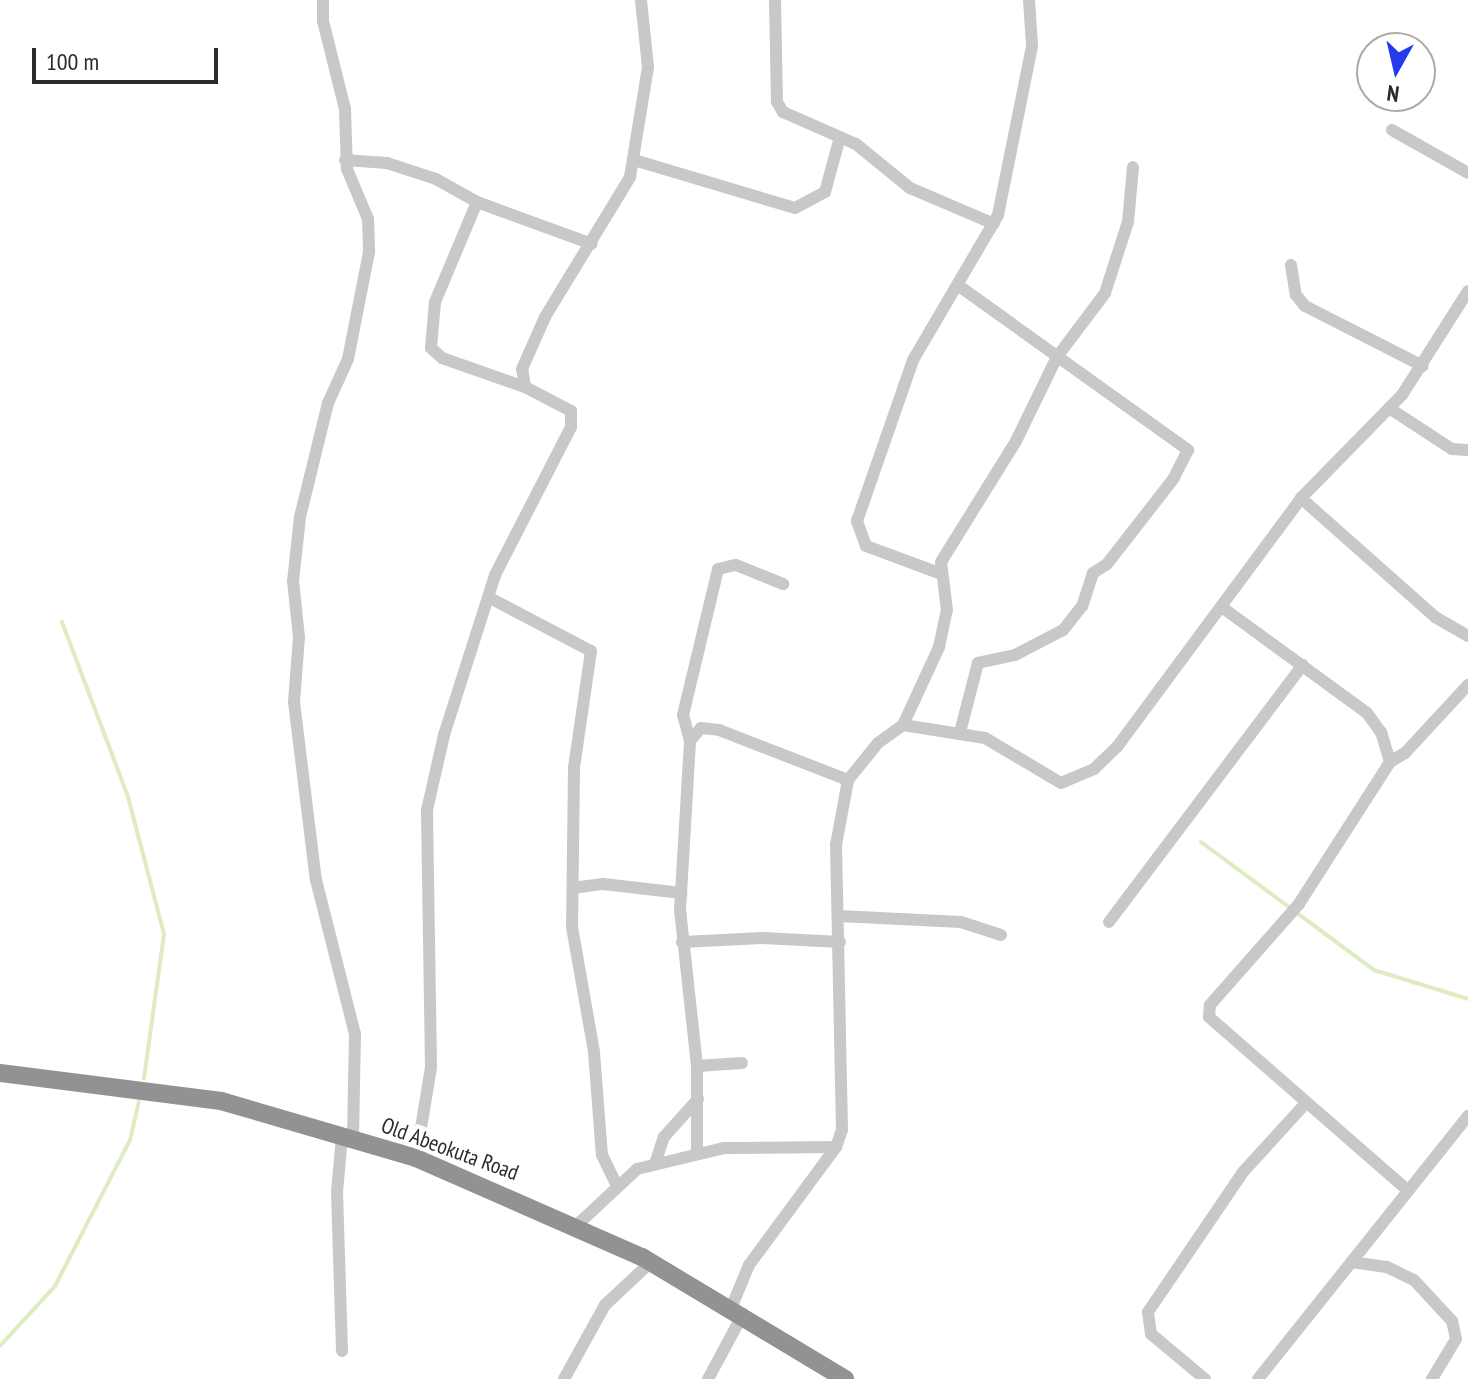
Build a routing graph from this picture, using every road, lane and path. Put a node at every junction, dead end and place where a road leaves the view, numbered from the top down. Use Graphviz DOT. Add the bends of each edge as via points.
graph roads {
  1 [pos="323,0"];
  2 [pos="641,0"];
  3 [pos="775,0"];
  4 [pos="1029,0"];
  5 [pos="1392,130"];
  6 [pos="840,137"];
  7 [pos="345,160"];
  8 [pos="634,160"];
  9 [pos="1133,167"];
  10 [pos="1468,173"];
  11 [pos="477,202"];
  12 [pos="994,224"];
  13 [pos="592,244"];
  14 [pos="1291,265"];
  15 [pos="959,286"];
  16 [pos="1468,291"];
  17 [pos="1057,357"];
  18 [pos="1423,366"];
  19 [pos="525,387"];
  20 [pos="1389,408"];
  21 [pos="1468,450"];
  22 [pos="1301,498"];
  23 [pos="939,573"];
  24 [pos="783,584"];
  25 [pos="490,598"];
  26 [pos="1223,608"];
  27 [pos="1468,636"];
  28 [pos="1303,665"];
  29 [pos="1468,685"];
  30 [pos="903,725"];
  31 [pos="960,732"];
  32 [pos="690,741"];
  33 [pos="1390,762"];
  34 [pos="848,780"];
  35 [pos="573,888"];
  36 [pos="681,893"];
  37 [pos="839,916"];
  38 [pos="1109,922"];
  39 [pos="1001,935"];
  40 [pos="682,942"];
  41 [pos="840,942"];
  42 [pos="742,1063"];
  43 [pos="697,1066"];
  44 [pos="0,1073"];
  45 [pos="698,1099"];
  46 [pos="1306,1103"];
  47 [pos="1468,1116"];
  48 [pos="675,1122"];
  49 [pos="697,1132"];
  50 [pos="347,1138"];
  51 [pos="836,1147"];
  52 [pos="697,1154"];
  53 [pos="416,1158"];
  54 [pos="655,1164"];
  55 [pos="616,1184"];
  56 [pos="1406,1189"];
  57 [pos="577,1225"];
  58 [pos="651,1262"];
  59 [pos="1351,1262"];
  60 [pos="738,1310"];
  61 [pos="342,1351"];
  62 [pos="564,1379"];
  63 [pos="708,1379"];
  64 [pos="845,1379"];
  65 [pos="1205,1379"];
  66 [pos="1258,1379"];
  67 [pos="1432,1379"];
  1 -- 7 [label="street" via="323,21 345,109"];
  2 -- 8 [label="street" via="648,67"];
  3 -- 6 [label="street" via="777,102 794,121"];
  4 -- 12 [label="street" via="1032,46"];
  5 -- 10 [label="street"];
  6 -- 8 [label="street" via="825,192 795,208"];
  6 -- 12 [label="street" via="910,188"];
  7 -- 11 [label="street" via="407,169"];
  7 -- 50 [label="street" via="368,219 369,252 348,359 328,403 323,441 300,517 293,611 299,637 294,702 299,765 316,880 355,1034"];
  8 -- 13 [label="street" via="630,177"];
  9 -- 17 [label="street" via="1128,222 1115,269 1094,309"];
  11 -- 13 [label="street"];
  11 -- 19 [label="street" via="435,302 431,348 442,358"];
  12 -- 15 [label="street"];
  13 -- 19 [label="street" via="545,317 522,369"];
  14 -- 18 [label="street" via="1296,295 1305,306"];
  15 -- 17 [label="street"];
  15 -- 23 [label="street" via="913,360 857,521 866,546"];
  16 -- 18 [label="street"];
  17 -- 23 [label="street" via="1016,441"];
  17 -- 31 [label="street" via="1179,440 1187,458 1107,564 1093,573 1082,606 1063,630 1015,655 978,663"];
  18 -- 20 [label="street"];
  19 -- 25 [label="street" via="571,411 571,427 505,553"];
  20 -- 21 [label="street" via="1452,449"];
  20 -- 22 [label="street"];
  22 -- 26 [label="street"];
  22 -- 27 [label="street" via="1435,617"];
  23 -- 30 [label="street" via="947,610 939,647"];
  24 -- 32 [label="street" via="736,565 718,569 683,715"];
  25 -- 35 [label="street" via="591,651 574,768"];
  25 -- 53 [label="street" via="444,735 427,810 431,1067"];
  26 -- 28 [label="street"];
  26 -- 31 [label="street" via="1117,747 1076,780 1049,779 985,738"];
  28 -- 33 [label="street" via="1367,713 1381,732"];
  28 -- 38 [label="street"];
  29 -- 33 [label="street" via="1405,753"];
  30 -- 31 [label="street"];
  30 -- 34 [label="street" via="878,743"];
  32 -- 34 [label="street" via="701,728 719,730"];
  32 -- 36 [label="street"];
  33 -- 46 [label="street" via="1299,904 1210,1005 1213,1024"];
  34 -- 37 [label="street" via="836,845"];
  35 -- 36 [label="street" via="603,884"];
  35 -- 55 [label="street" via="572,927 594,1052 602,1155"];
  36 -- 40 [label="street"];
  37 -- 39 [label="street" via="961,922"];
  37 -- 41 [label="street"];
  40 -- 41 [label="street"];
  40 -- 43 [label="street"];
  41 -- 51 [label="street" via="844,1109"];
  42 -- 43 [label="street"];
  43 -- 45 [label="street"];
  44 -- 50 [label="highway, Old Abeokuta Road" via="221,1101"];
  45 -- 48 [label="street"];
  45 -- 49 [label="street"];
  46 -- 56 [label="street"];
  46 -- 65 [label="street" via="1243,1172 1148,1312 1151,1334"];
  47 -- 56 [label="street"];
  48 -- 49 [label="street"];
  48 -- 54 [label="street"];
  49 -- 52 [label="street"];
  50 -- 53 [label="highway, Old Abeokuta Road"];
  50 -- 61 [label="street" via="337,1192"];
  51 -- 52 [label="street" via="724,1148"];
  51 -- 60 [label="street" via="749,1265"];
  52 -- 54 [label="street"];
  53 -- 57 [label="highway, Old Abeokuta Road"];
  54 -- 55 [label="street"];
  55 -- 57 [label="street"];
  56 -- 59 [label="street"];
  57 -- 58 [label="highway, Old Abeokuta Road"];
  58 -- 60 [label="highway, Old Abeokuta Road"];
  58 -- 62 [label="street" via="605,1305"];
  59 -- 66 [label="street"];
  59 -- 67 [label="street" via="1387,1267 1414,1280 1452,1321 1456,1339"];
  60 -- 63 [label="street"];
  60 -- 64 [label="highway, Old Abeokuta Road"];
}
